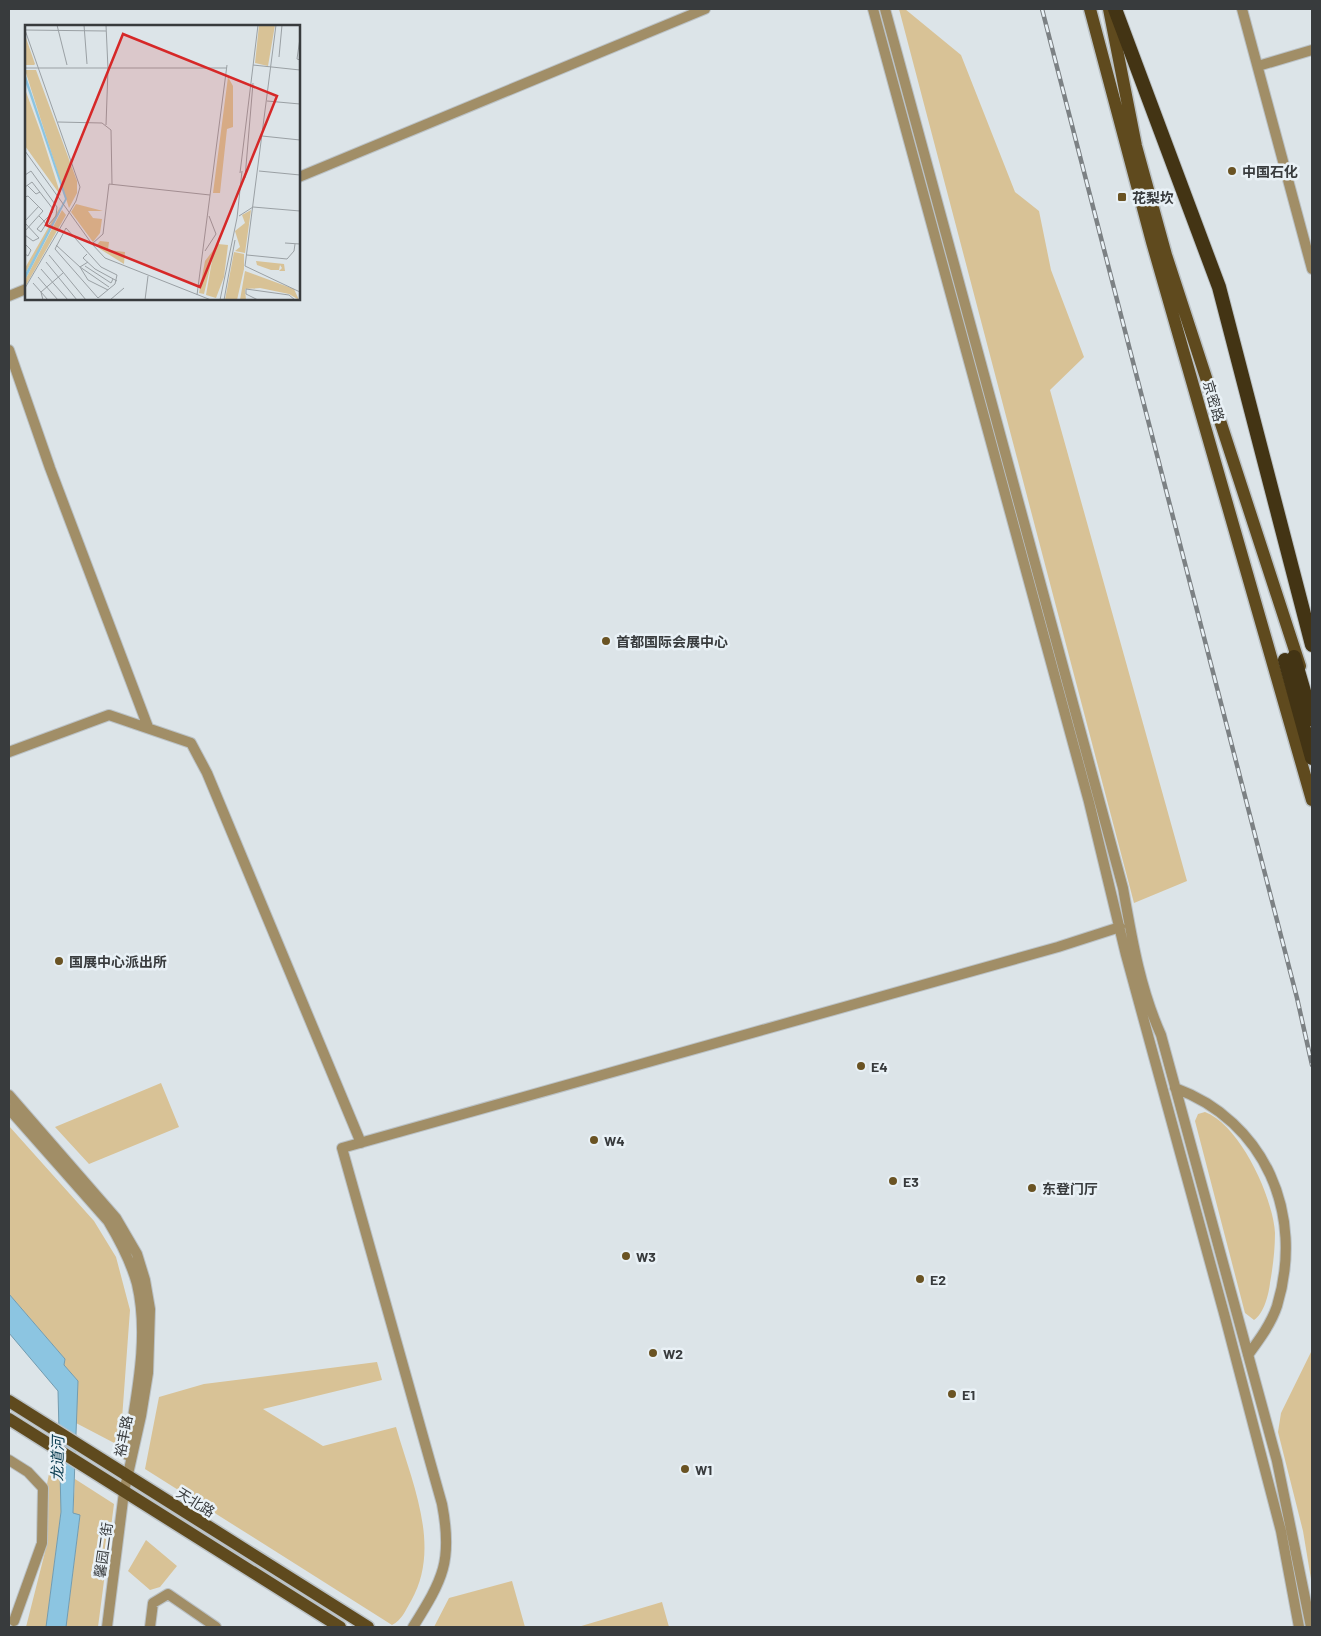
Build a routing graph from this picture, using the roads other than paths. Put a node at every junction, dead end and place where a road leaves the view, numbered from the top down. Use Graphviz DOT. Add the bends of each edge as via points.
graph roads {
  1 [pos="705,9"];
  2 [pos="873,9"];
  3 [pos="885,9"];
  4 [pos="1090,9"];
  5 [pos="1109,9"];
  6 [pos="1115,9"];
  7 [pos="1242,9"];
  8 [pos="1312,50"];
  9 [pos="1258,66"];
  10 [pos="300,178"];
  11 [pos="1312,269"];
  12 [pos="25,289"];
  13 [pos="9,296"];
  14 [pos="9,350"];
  15 [pos="1312,645"];
  16 [pos="1312,704"];
  17 [pos="1312,718"];
  18 [pos="148,727"];
  19 [pos="9,752"];
  20 [pos="1312,758"];
  21 [pos="1312,800"];
  22 [pos="1120,928"];
  23 [pos="1175,1088"];
  24 [pos="9,1095"];
  25 [pos="9,1109"];
  26 [pos="361,1143"];
  27 [pos="1248,1355"];
  28 [pos="9,1401"];
  29 [pos="9,1419"];
  30 [pos="9,1460"];
  31 [pos="127,1476"];
  32 [pos="124,1492"];
  33 [pos="14,1621"];
  34 [pos="107,1627"];
  35 [pos="150,1627"];
  36 [pos="216,1627"];
  37 [pos="340,1627"];
  38 [pos="368,1627"];
  39 [pos="413,1627"];
  40 [pos="1299,1627"];
  41 [pos="1311,1627"];
  1 -- 10 [label="street"];
  2 -- 22 [label="street" via="1089,802"];
  3 -- 23 [label="street" via="1123,888 1136,962"];
  4 -- 21 [label="main road, 京密路" via="1152,242"];
  5 -- 16 [label="main road, 京密路" via="1136,146 1166,255"];
  6 -- 15 [label="highway" via="1219,287"];
  7 -- 9 [label="street"];
  8 -- 9 [label="street"];
  9 -- 11 [label="street"];
  12 -- 13 [label="street"];
  14 -- 18 [label="street"];
  17 -- 20 [label="highway" via="1289,658"];
  18 -- 19 [label="street" via="109,715"];
  18 -- 26 [label="street" via="191,743 208,772"];
  22 -- 26 [label="street"];
  22 -- 40 [label="street" via="1281,1531"];
  23 -- 27 [label="street"];
  23 -- 27 [label="street" via="1198,1096 1240,1130 1263,1161 1280,1196 1285,1223 1284,1274 1276,1307"];
  24 -- 31 [label="street, 裕丰路" via="116,1218 142,1270 150,1310 148,1373 140,1425"];
  25 -- 31 [label="street, 裕丰路" via="108,1221 121,1242 136,1282 141,1309 140,1363 126,1462"];
  26 -- 39 [label="street" via="342,1148 447,1531 447,1560 440,1582"];
  27 -- 41 [label="street" via="1283,1487"];
  28 -- 31 [label="main road, 天北路"];
  29 -- 32 [label="main road, 天北路"];
  30 -- 33 [label="street" via="28,1472 42,1488 43,1510 42,1543"];
  31 -- 32 [label="street, 馨园二街"];
  31 -- 38 [label="main road, 天北路"];
  32 -- 34 [label="street, 馨园二街"];
  32 -- 37 [label="main road, 天北路"];
  35 -- 36 [label="street" via="153,1604 168,1594"];
}
